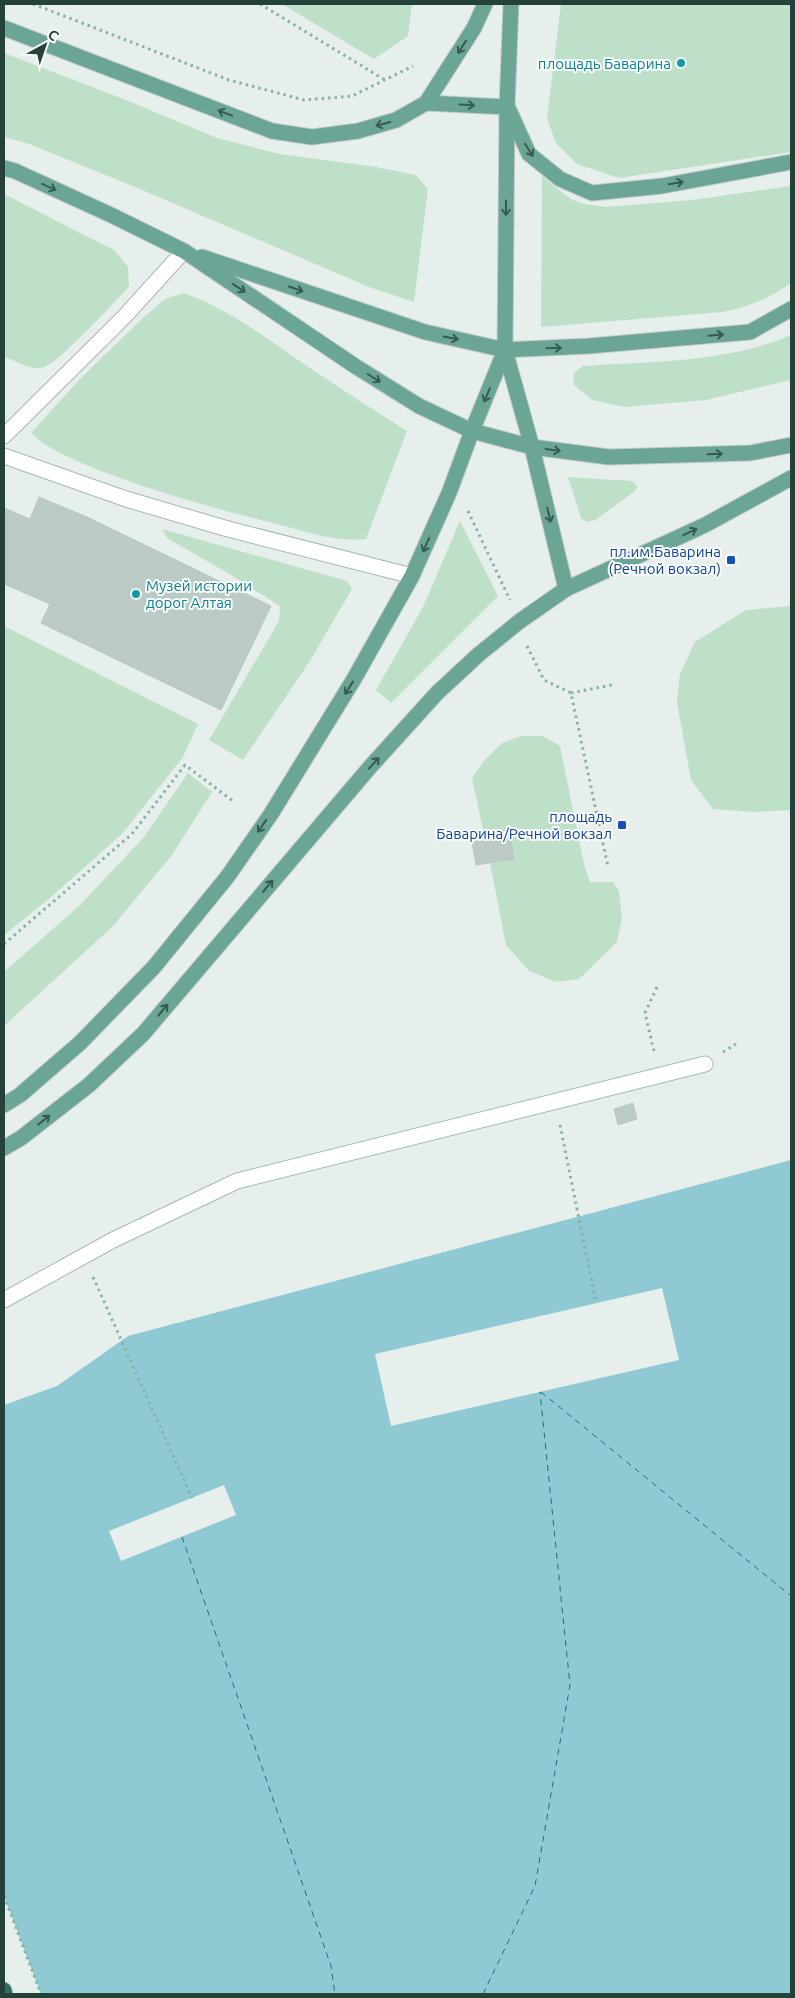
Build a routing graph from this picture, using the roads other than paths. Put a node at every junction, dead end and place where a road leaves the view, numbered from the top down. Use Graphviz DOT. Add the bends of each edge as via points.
graph roads {
  1 [pos="485,4"];
  2 [pos="511,4"];
  3 [pos="4,28"];
  4 [pos="426,103"];
  5 [pos="507,107"];
  6 [pos="791,162"];
  7 [pos="4,168"];
  8 [pos="184,251"];
  9 [pos="791,309"];
  10 [pos="505,350"];
  11 [pos="472,431"];
  12 [pos="4,436"];
  13 [pos="791,445"];
  14 [pos="532,447"];
  15 [pos="4,456"];
  16 [pos="791,478"];
  17 [pos="412,576"];
  18 [pos="566,589"];
  19 [pos="705,1064"];
  20 [pos="4,1105"];
  21 [pos="4,1148"];
  22 [pos="4,1300"];
  23 [pos="4,1990"];
  24 [pos="5,1994"];
  1 -- 4 [label="main road, one-way" via="474,28"];
  2 -- 5 [label="main road"];
  4 -- 3 [label="main road, one-way" via="396,120 358,131 312,137 272,131"];
  4 -- 5 [label="main road, one-way"];
  5 -- 6 [label="main road, one-way" via="529,154 560,180 592,193 662,186"];
  5 -- 10 [label="main road, one-way"];
  7 -- 8 [label="main road, one-way"];
  8 -- 10 [label="main road, one-way" via="425,332"];
  8 -- 11 [label="main road, one-way" via="355,366 419,406"];
  8 -- 12 [label="street"];
  10 -- 9 [label="main road, one-way" via="750,332"];
  10 -- 11 [label="main road, one-way"];
  10 -- 14 [label="main road"];
  11 -- 14 [label="main road"];
  11 -- 17 [label="main road, one-way"];
  14 -- 13 [label="main road, one-way" via="609,457 750,453"];
  14 -- 18 [label="main road, one-way"];
  15 -- 17 [label="street" via="228,529"];
  18 -- 16 [label="main road, one-way" via="705,524"];
  17 -- 20 [label="main road, one-way" via="354,679 271,814 228,876 148,974 80,1043"];
  21 -- 18 [label="main road, one-way" via="89,1084 143,1034 437,693 520,621"];
  19 -- 22 [label="street" via="237,1181 112,1240"];
  23 -- 24 [label="highway"];
}
